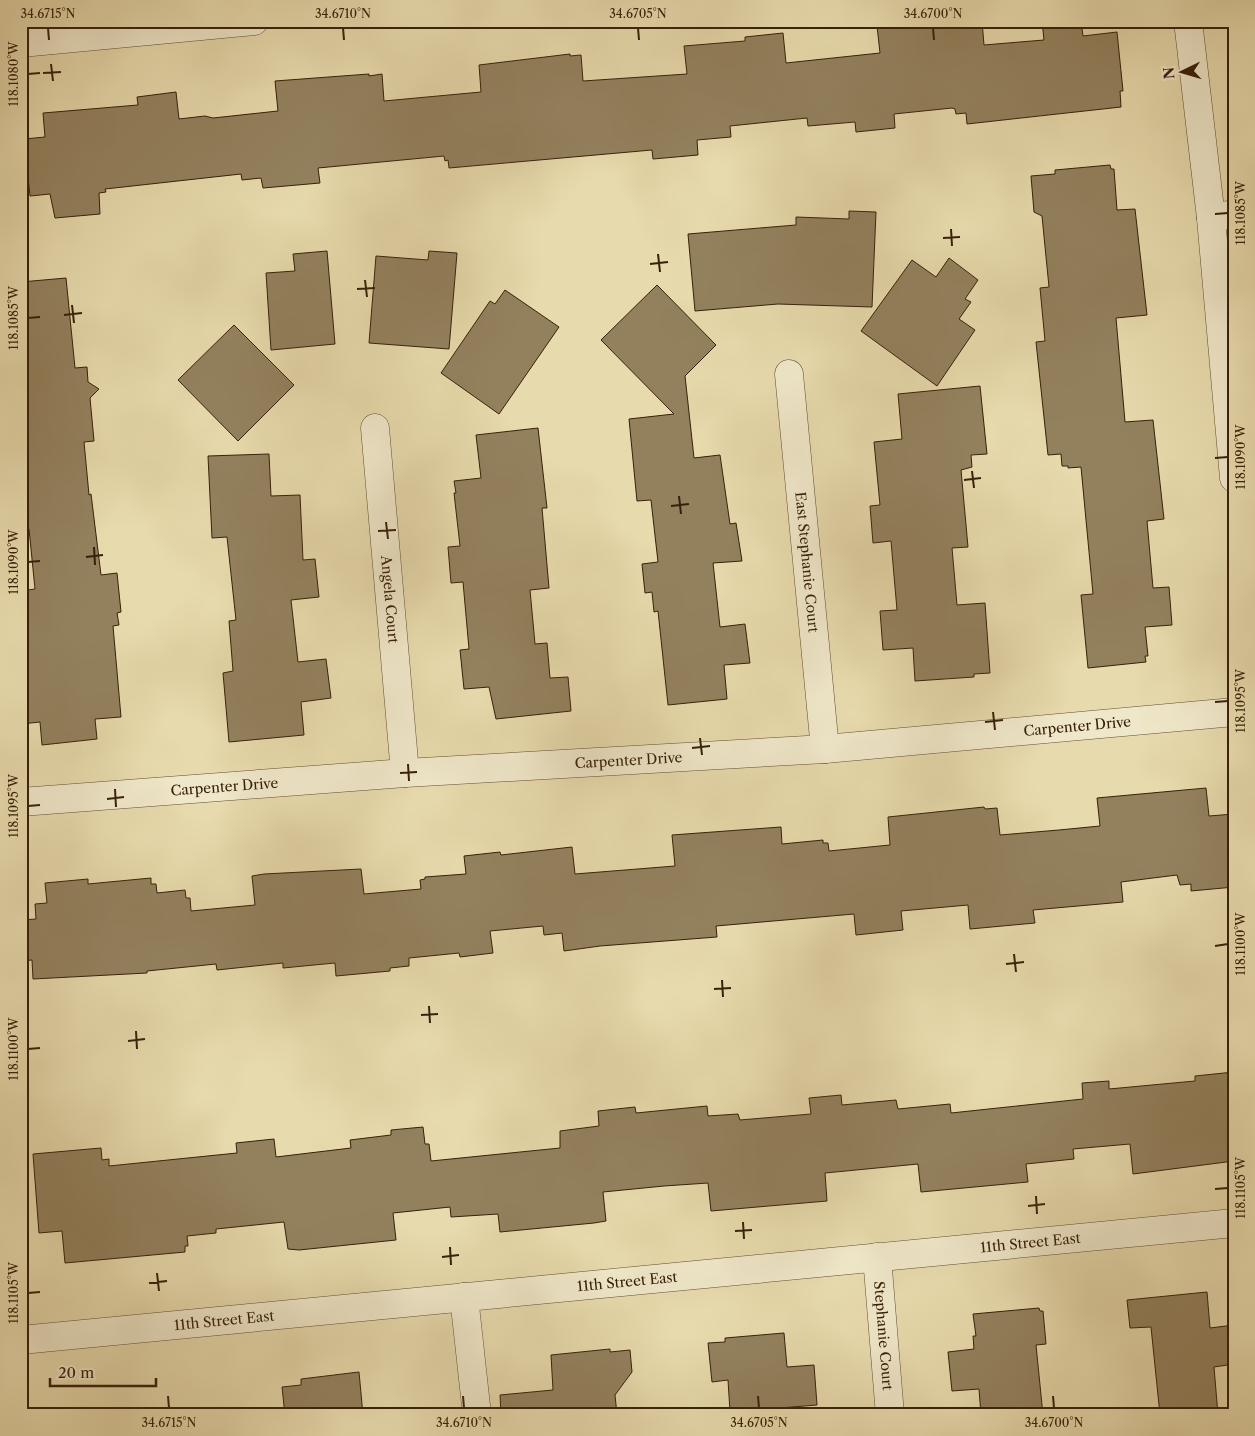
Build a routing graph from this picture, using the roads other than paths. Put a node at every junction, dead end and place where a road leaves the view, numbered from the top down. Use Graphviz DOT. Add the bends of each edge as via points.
graph roads {
  1 [pos="254,21"];
  2 [pos="1188,21"];
  3 [pos="93,29"];
  4 [pos="21,42"];
  5 [pos="1223,216"];
  6 [pos="790,374"];
  7 [pos="375,428"];
  8 [pos="1234,478"];
  9 [pos="1234,712"];
  10 [pos="825,749"];
  11 [pos="405,773"];
  12 [pos="21,802"];
  13 [pos="1234,1224"];
  14 [pos="877,1257"];
  15 [pos="464,1297"];
  16 [pos="21,1340"];
  17 [pos="477,1415"];
  18 [pos="890,1415"];
  1 -- 3 [label="street"];
  2 -- 5 [label="street"];
  3 -- 4 [label="street"];
  5 -- 8 [label="street"];
  6 -- 10 [label="street, East Stephanie Court"];
  7 -- 11 [label="street, Angela Court"];
  9 -- 10 [label="street, Carpenter Drive"];
  10 -- 11 [label="street, Carpenter Drive"];
  11 -- 12 [label="street, Carpenter Drive"];
  13 -- 14 [label="street, 11th Street East"];
  14 -- 15 [label="street, 11th Street East"];
  14 -- 18 [label="street, Stephanie Court"];
  15 -- 16 [label="street, 11th Street East"];
  15 -- 17 [label="street"];
}
